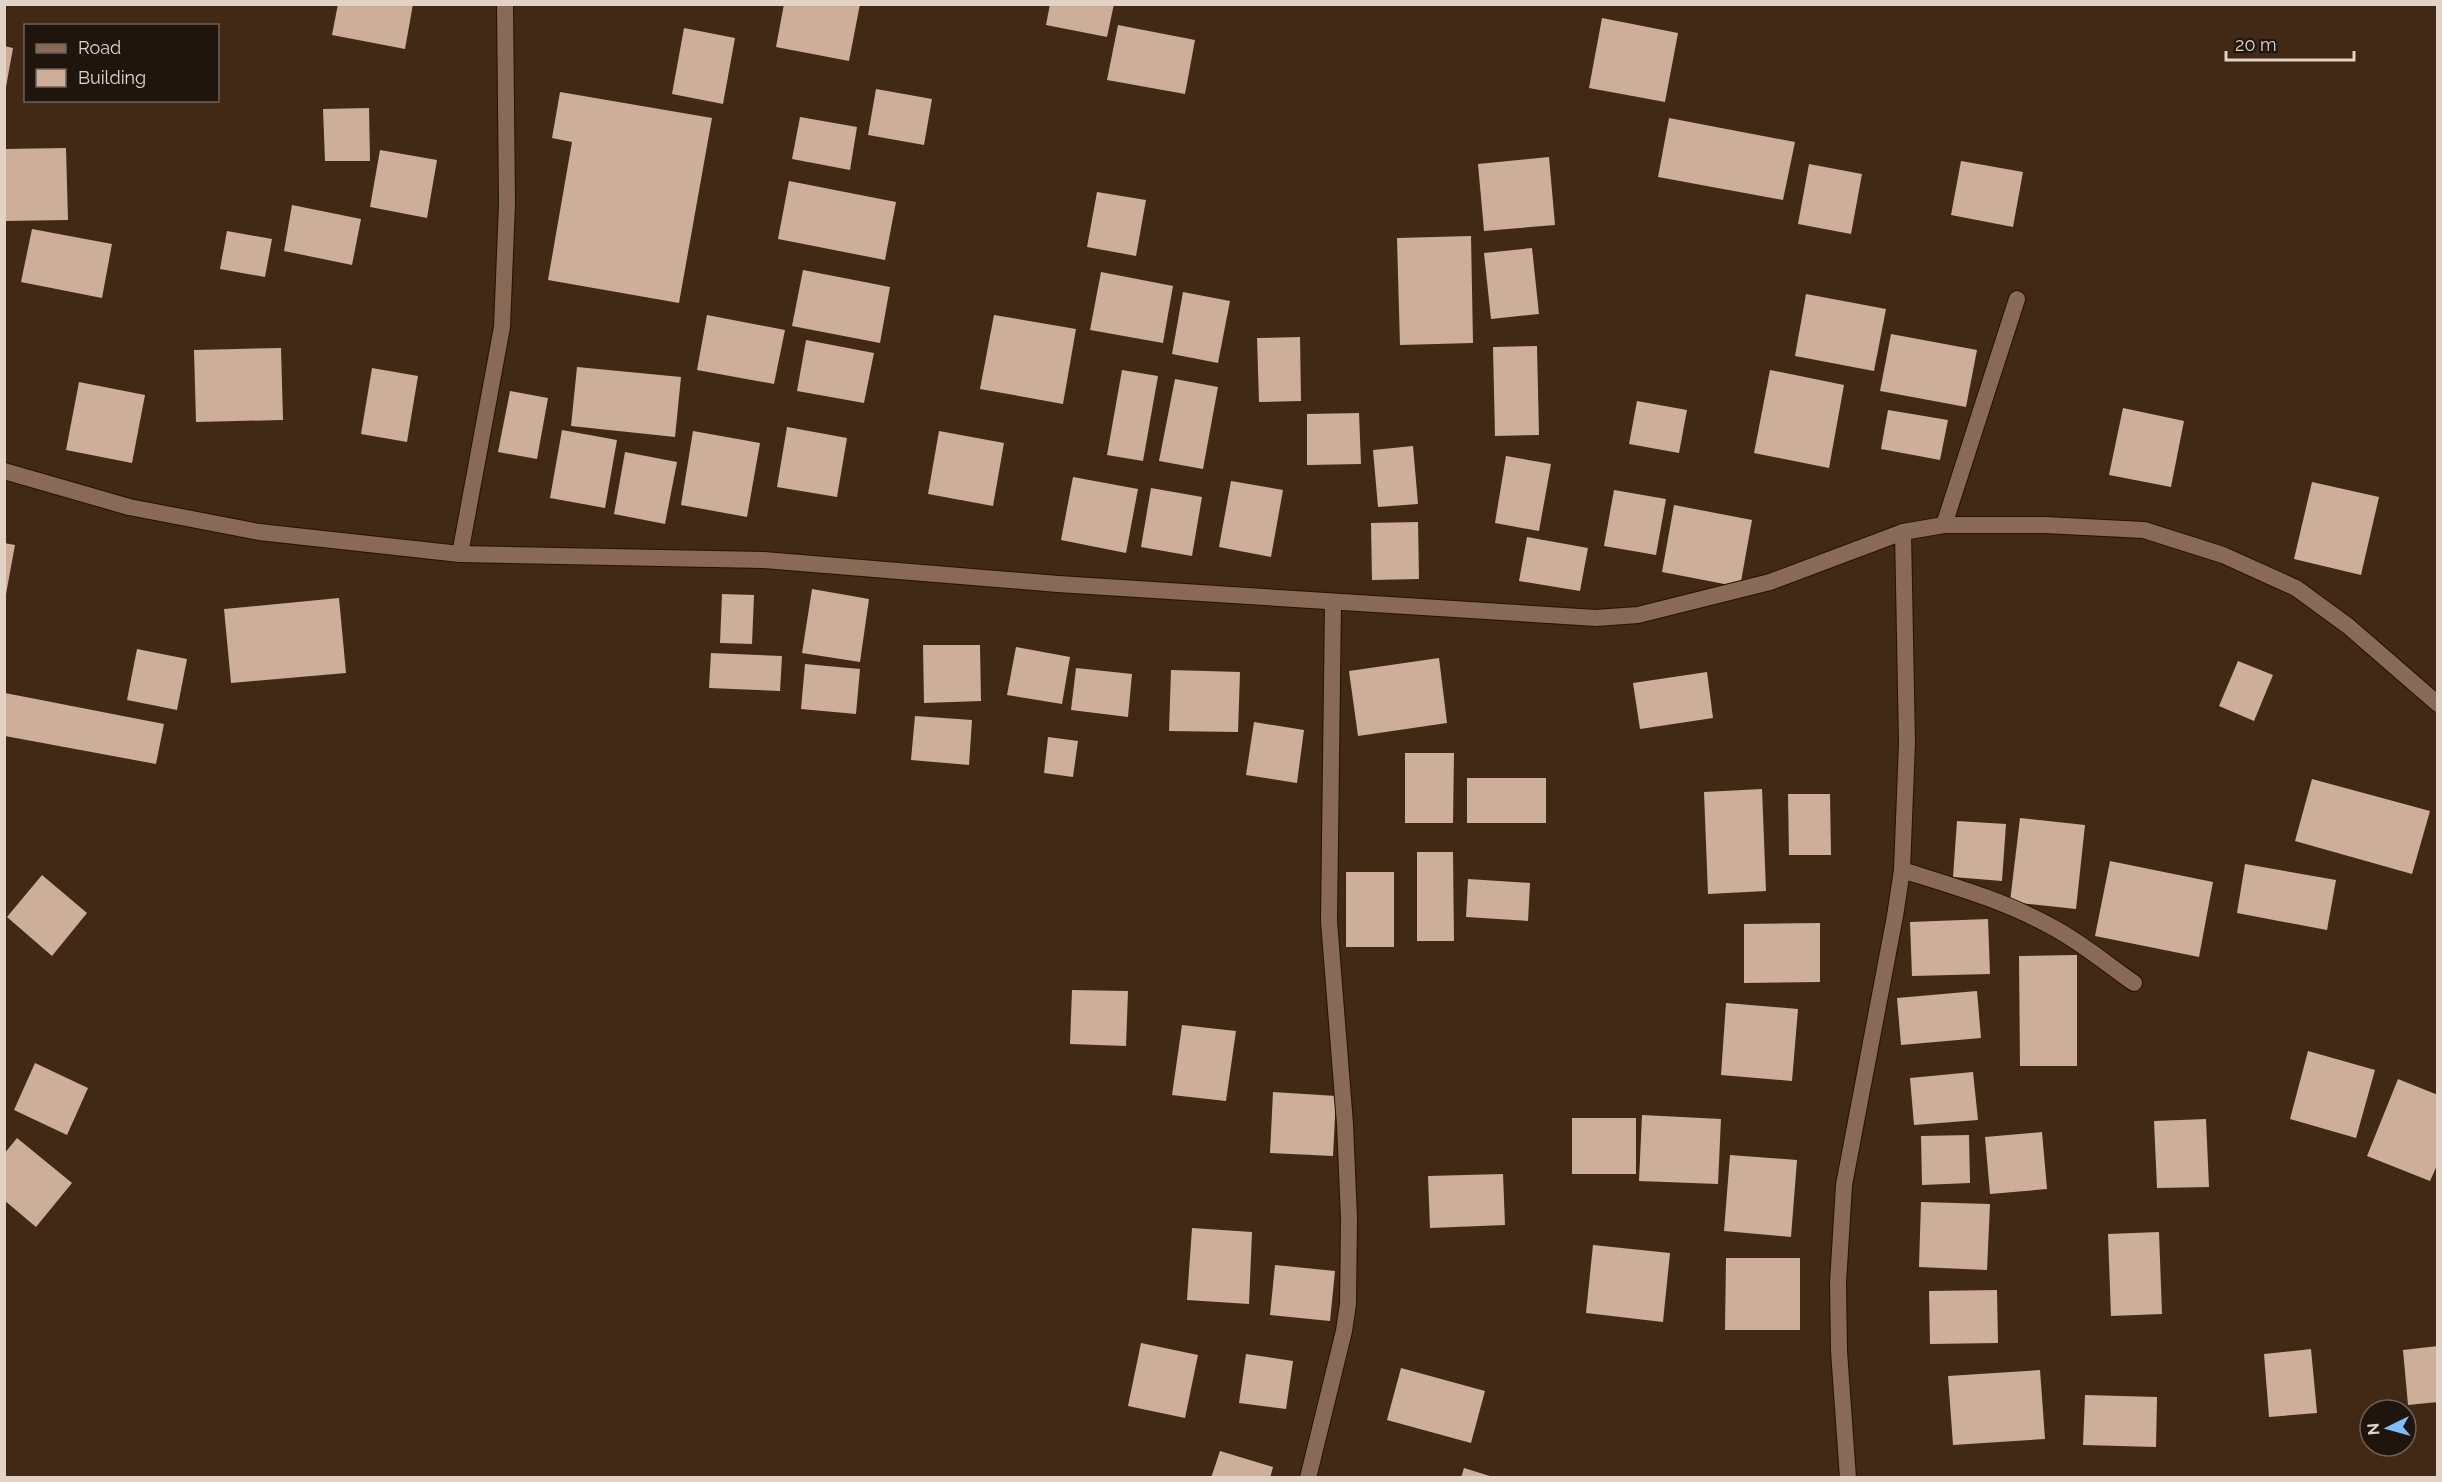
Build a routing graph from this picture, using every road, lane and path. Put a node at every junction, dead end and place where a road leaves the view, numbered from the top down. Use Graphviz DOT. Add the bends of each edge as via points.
graph roads {
  1 [pos="506,4"];
  2 [pos="2017,299"];
  3 [pos="4,471"];
  4 [pos="1944,525"];
  5 [pos="1903,531"];
  6 [pos="460,554"];
  7 [pos="1333,603"];
  8 [pos="2438,704"];
  9 [pos="1902,870"];
  10 [pos="2134,983"];
  11 [pos="1308,1478"];
  12 [pos="1848,1478"];
  1 -- 6 [label="street" via="507,204 501,327"];
  2 -- 4 [label="street"];
  3 -- 6 [label="street" via="129,507 259,532"];
  4 -- 5 [label="street"];
  4 -- 8 [label="street" via="2144,530 2223,555 2296,588 2348,626"];
  5 -- 7 [label="street" via="1770,582 1638,615 1596,618"];
  5 -- 9 [label="street" via="1907,743"];
  6 -- 7 [label="street" via="764,560"];
  7 -- 11 [label="street" via="1329,921 1345,1124 1348,1294 1344,1331"];
  9 -- 10 [label="street" via="2029,915 2055,928"];
  9 -- 12 [label="street" via="1844,1185 1838,1283"];
}
